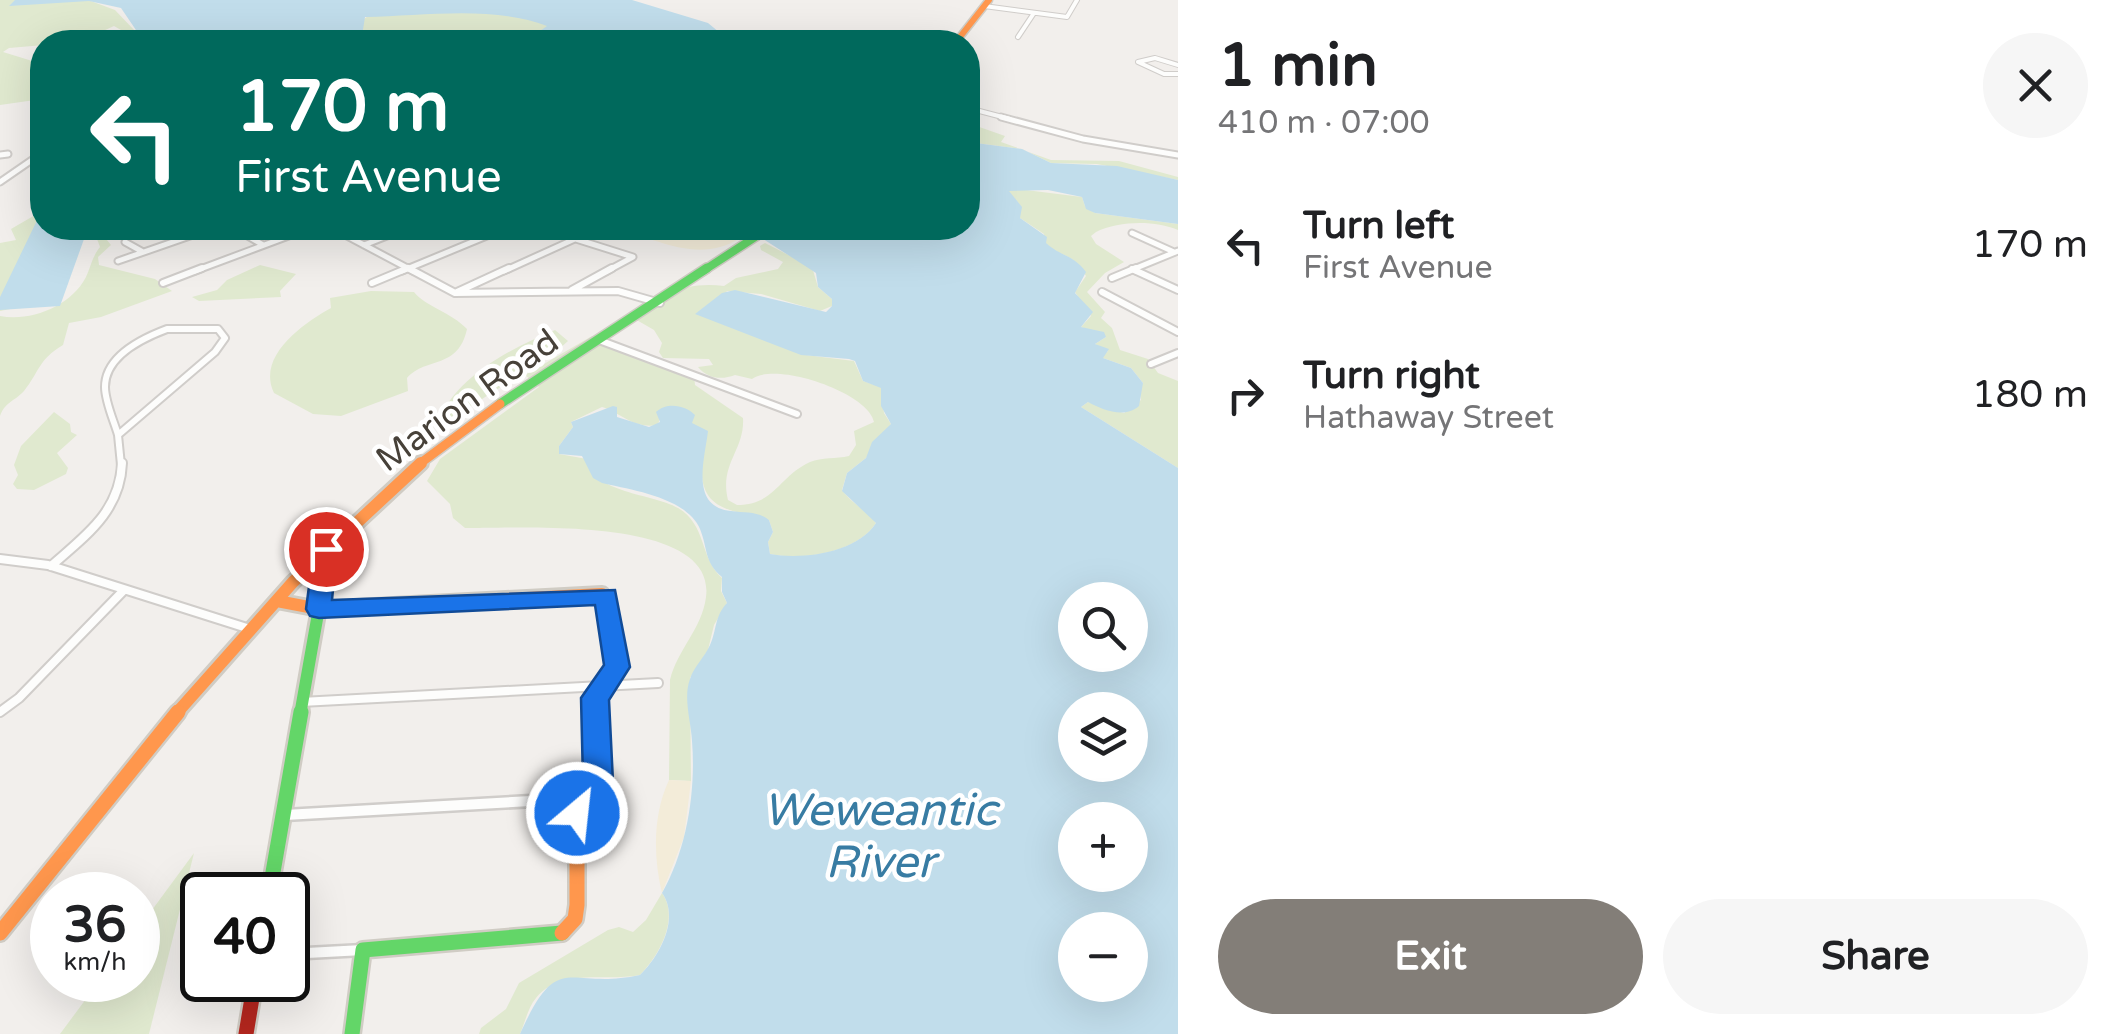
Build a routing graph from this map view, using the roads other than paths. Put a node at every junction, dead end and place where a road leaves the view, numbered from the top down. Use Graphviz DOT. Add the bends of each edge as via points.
graph roads {
  1 [pos="1076,0"];
  2 [pos="987,3"];
  3 [pos="1034,12"];
  4 [pos="966,30"];
  5 [pos="1018,37"];
  6 [pos="1178,65"];
  7 [pos="1176,77"];
  8 [pos="980,111"];
  9 [pos="8,154"];
  10 [pos="0,155"];
  11 [pos="1178,155"];
  12 [pos="30,161"];
  13 [pos="0,182"];
  14 [pos="1132,233"];
  15 [pos="178,240"];
  16 [pos="254,240"];
  17 [pos="276,240"];
  18 [pos="355,240"];
  19 [pos="377,240"];
  20 [pos="477,240"];
  21 [pos="573,240"];
  22 [pos="578,240"];
  23 [pos="752,240"];
  24 [pos="125,242"];
  25 [pos="262,245"];
  26 [pos="364,245"];
  27 [pos="144,252"];
  28 [pos="1177,253"];
  29 [pos="118,261"];
  30 [pos="406,269"];
  31 [pos="1132,270"];
  32 [pos="1112,278"];
  33 [pos="163,283"];
  34 [pos="372,283"];
  35 [pos="1178,290"];
  36 [pos="572,291"];
  37 [pos="1102,292"];
  38 [pos="454,293"];
  39 [pos="660,302"];
  40 [pos="1178,332"];
  41 [pos="600,340"];
  42 [pos="1178,353"];
  43 [pos="1150,364"];
  44 [pos="797,414"];
  45 [pos="118,436"];
  46 [pos="326,549"];
  47 [pos="0,560"];
  48 [pos="52,566"];
  49 [pos="124,590"];
  50 [pos="277,601"];
  51 [pos="319,609"];
  52 [pos="251,630"];
  53 [pos="658,683"];
  54 [pos="605,686"];
  55 [pos="301,702"];
  56 [pos="0,712"];
  57 [pos="585,798"];
  58 [pos="282,815"];
  59 [pos="273,872"];
  60 [pos="0,932"];
  61 [pos="363,950"];
  62 [pos="310,953"];
  63 [pos="251,1002"];
  64 [pos="246,1034"];
  65 [pos="352,1034"];
  1 -- 3 [label="street" via="1067,17"];
  2 -- 3 [label="street"];
  2 -- 4 [label="main road"];
  3 -- 5 [label="street"];
  6 -- 7 [label="street" via="1155,58 1138,62"];
  8 -- 11 [label="street"];
  9 -- 10 [label="street"];
  12 -- 13 [label="street"];
  14 -- 28 [label="street"];
  15 -- 27 [label="street"];
  16 -- 25 [label="street"];
  17 -- 25 [label="street"];
  18 -- 26 [label="street"];
  19 -- 26 [label="street"];
  20 -- 30 [label="street"];
  21 -- 38 [label="street"];
  22 -- 36 [label="street" via="633,257"];
  23 -- 39 [label="main road, Marion Road"];
  24 -- 27 [label="street"];
  25 -- 33 [label="street"];
  26 -- 30 [label="street"];
  27 -- 29 [label="street"];
  28 -- 31 [label="street"];
  30 -- 34 [label="street"];
  30 -- 38 [label="street"];
  31 -- 32 [label="street"];
  31 -- 35 [label="street"];
  36 -- 38 [label="street"];
  36 -- 39 [label="street" via="628,292"];
  37 -- 40 [label="street"];
  39 -- 41 [label="main road, Marion Road"];
  41 -- 44 [label="street"];
  41 -- 46 [label="main road, Marion Road" via="467,426"];
  42 -- 43 [label="street"];
  45 -- 45 [label="street" via="215,352 224,333 166,330 131,343 105,388"];
  45 -- 48 [label="street" via="123,474 116,502"];
  46 -- 50 [label="main road, Marion Road"];
  46 -- 51 [label="main road"];
  47 -- 48 [label="street"];
  48 -- 49 [label="street"];
  49 -- 52 [label="street"];
  49 -- 56 [label="street"];
  50 -- 51 [label="main road"];
  50 -- 52 [label="main road, Marion Road"];
  51 -- 54 [label="main road" via="606,596 617,667"];
  51 -- 55 [label="main road"];
  52 -- 60 [label="main road, Marion Road"];
  53 -- 54 [label="street"];
  54 -- 55 [label="street"];
  54 -- 57 [label="main road" via="595,698 598,782"];
  55 -- 58 [label="main road"];
  57 -- 58 [label="street"];
  57 -- 61 [label="main road" via="577,813 575,919 561,934"];
  58 -- 59 [label="main road"];
  61 -- 62 [label="street"];
  61 -- 65 [label="main road"];
  63 -- 64 [label="main road"];
}
